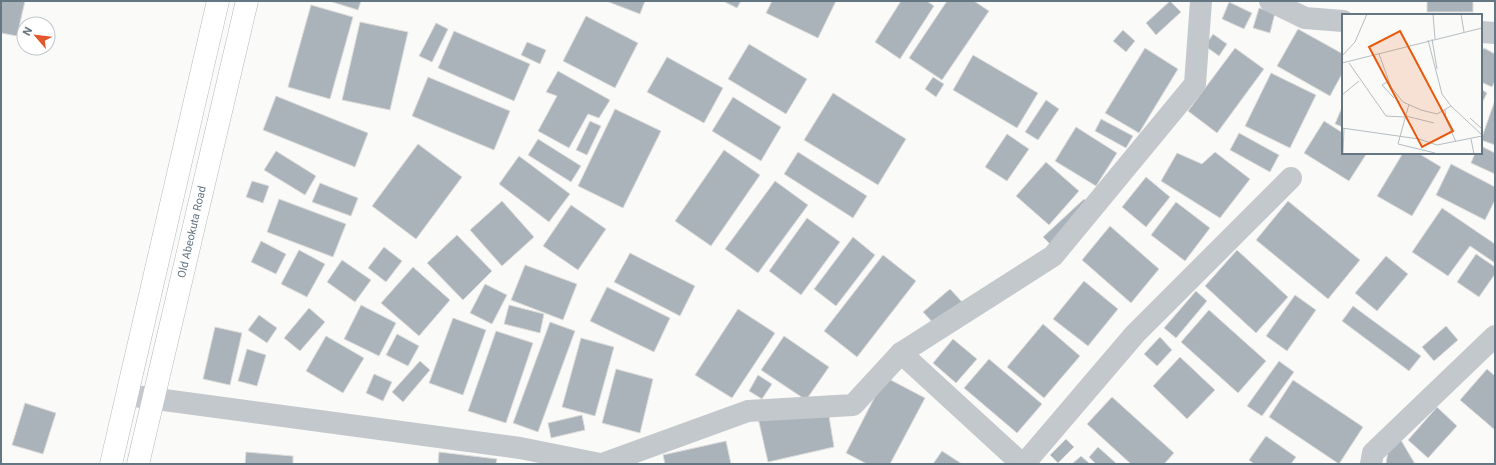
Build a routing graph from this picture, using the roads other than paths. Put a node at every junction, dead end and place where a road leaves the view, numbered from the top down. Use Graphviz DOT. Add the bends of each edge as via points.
graph roads {
  1 [pos="218,1"];
  2 [pos="246,1"];
  3 [pos="1201,1"];
  4 [pos="1270,1"];
  5 [pos="1342,21"];
  6 [pos="1482,32"];
  7 [pos="1495,33"];
  8 [pos="1292,178"];
  9 [pos="1495,336"];
  10 [pos="901,353"];
  11 [pos="127,395"];
  12 [pos="154,399"];
  13 [pos="520,456"];
  14 [pos="111,464"];
  15 [pos="138,464"];
  16 [pos="601,464"];
  17 [pos="1023,464"];
  18 [pos="1371,464"];
  1 -- 11 [label="highway"];
  2 -- 12 [label="highway, Old Abeokuta Road"];
  3 -- 10 [label="street" via="1195,84 1053,256"];
  4 -- 5 [label="street" via="1305,18"];
  6 -- 7 [label="street"];
  8 -- 17 [label="street" via="1135,334"];
  9 -- 18 [label="street" via="1373,453"];
  10 -- 16 [label="street" via="853,406 748,411"];
  10 -- 17 [label="street"];
  11 -- 12 [label="street"];
  11 -- 14 [label="highway"];
  12 -- 13 [label="street"];
  12 -- 15 [label="highway, Old Abeokuta Road"];
  13 -- 16 [label="street"];
}
